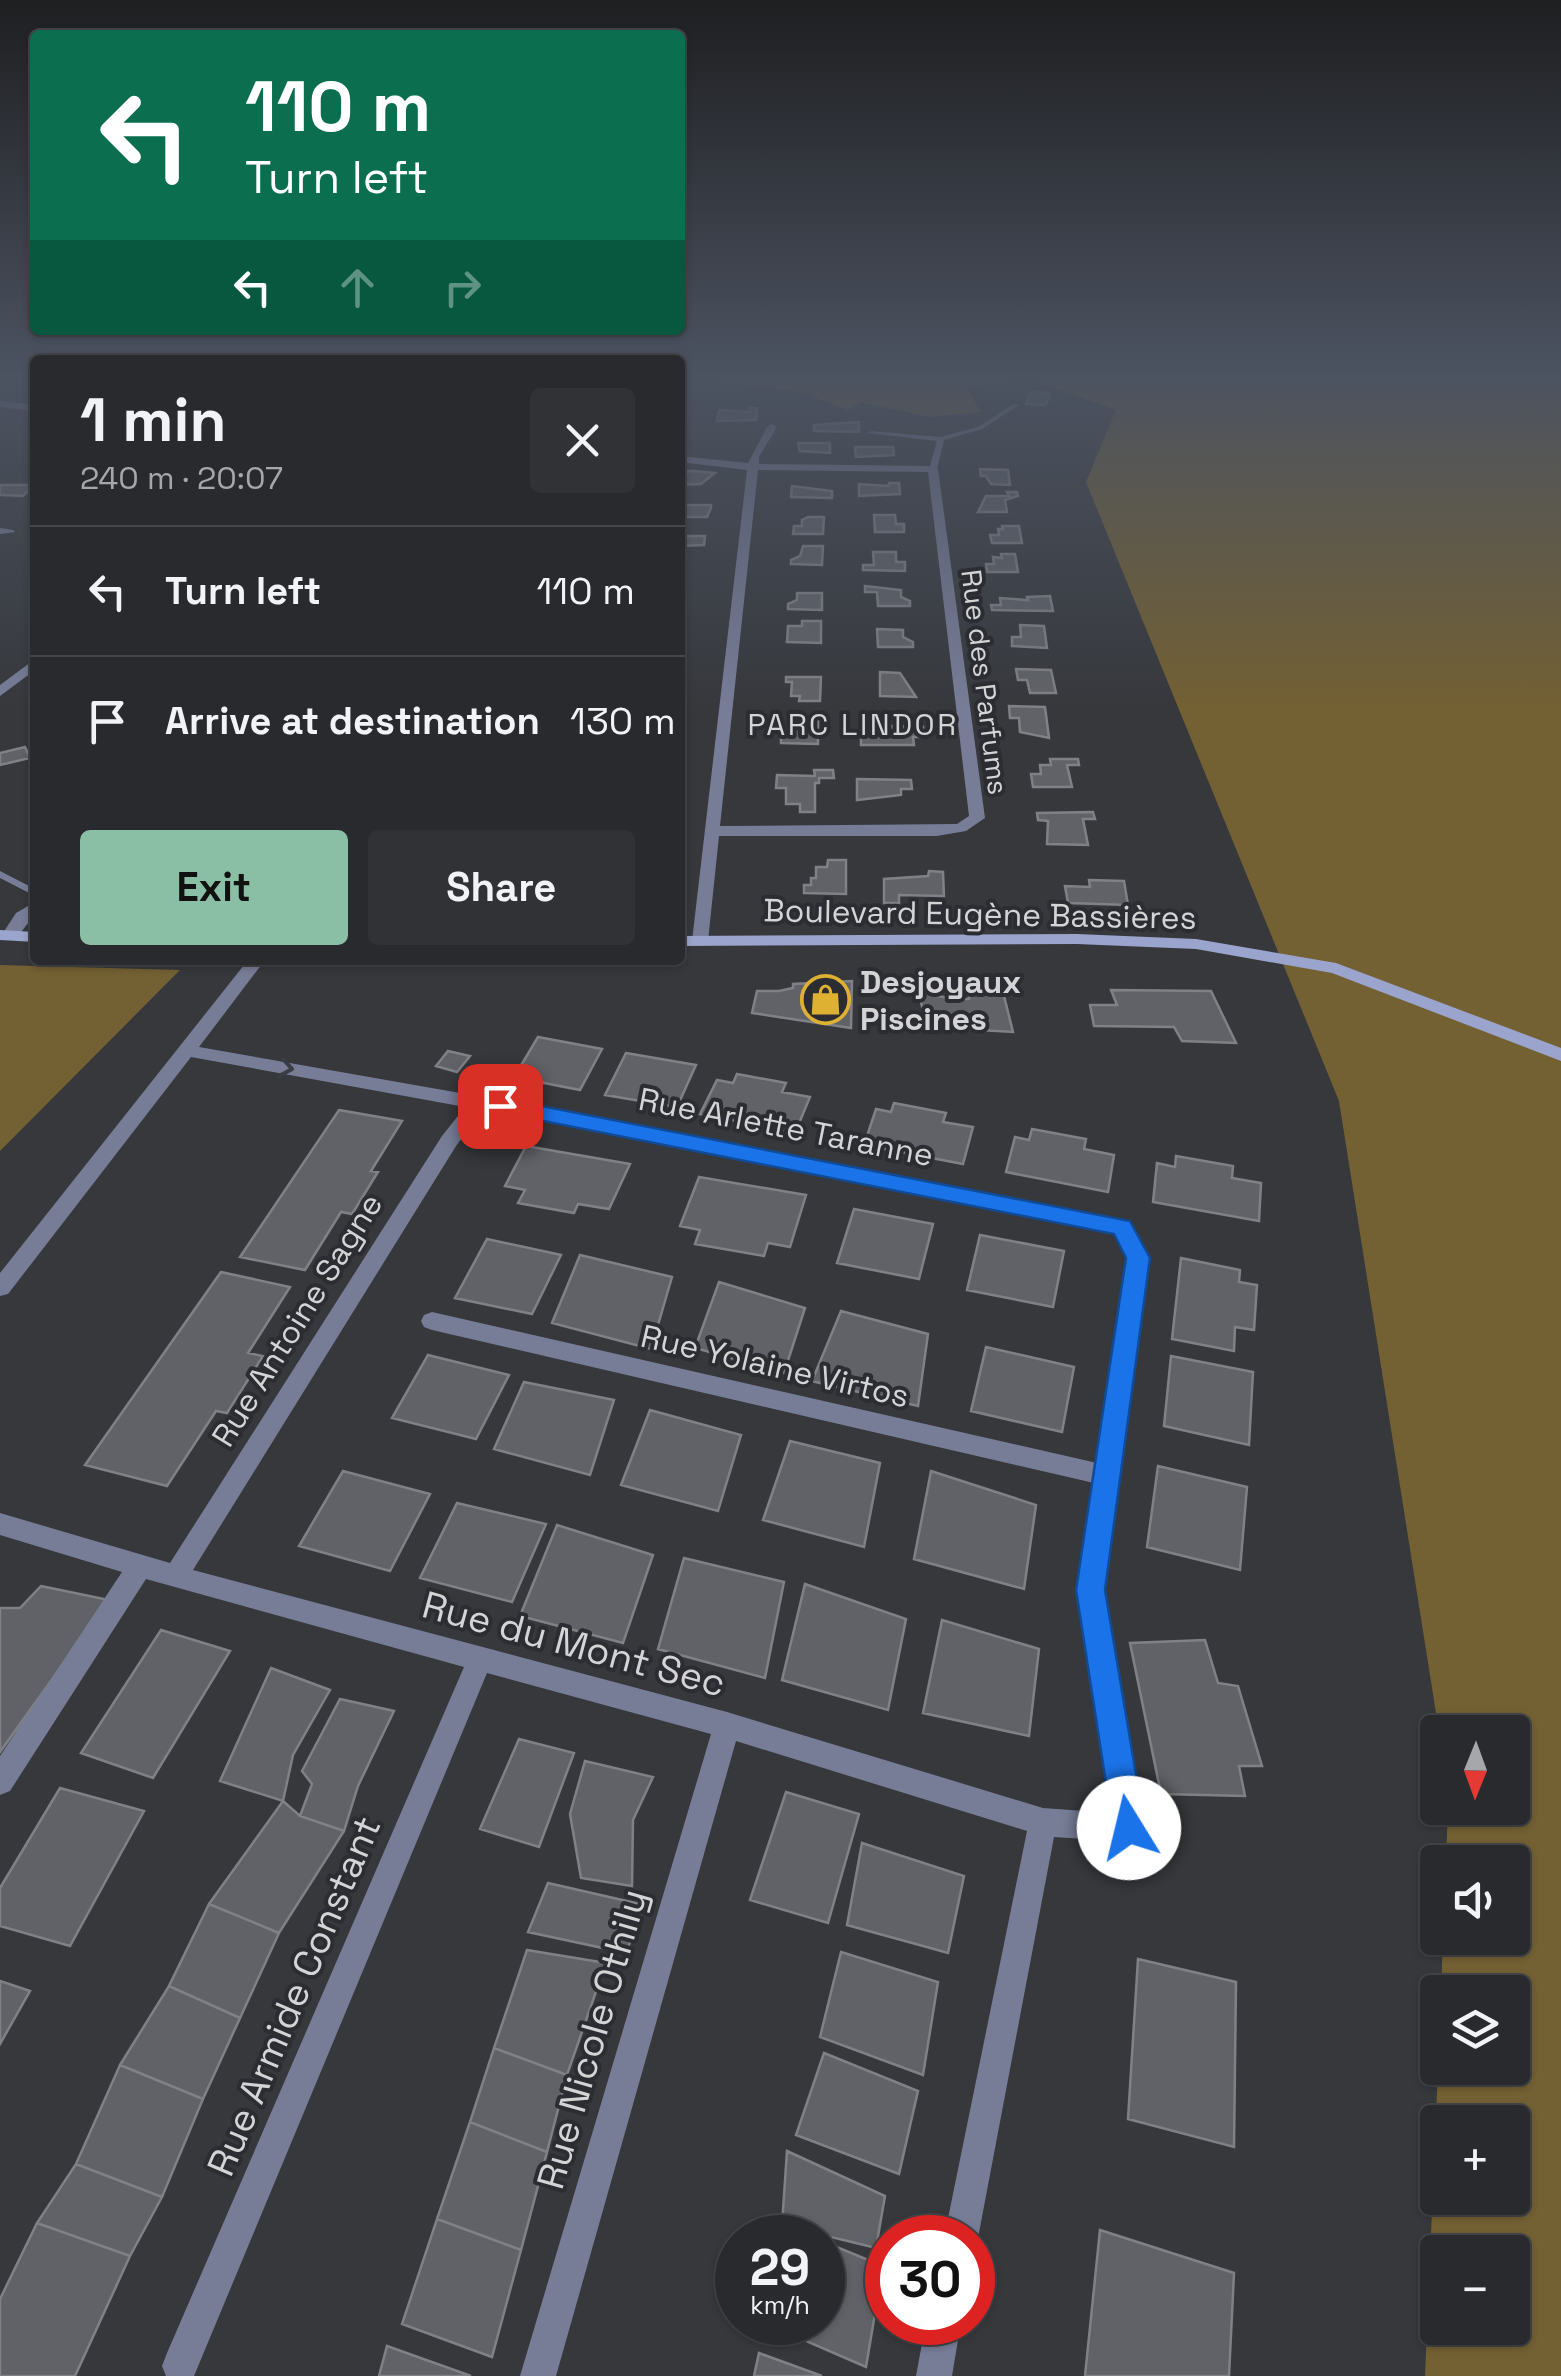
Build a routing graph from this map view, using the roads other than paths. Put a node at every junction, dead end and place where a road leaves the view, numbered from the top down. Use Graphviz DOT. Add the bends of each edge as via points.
graph roads {
  1 [pos="751,486"];
  2 [pos="935,486"];
  3 [pos="30,667"];
  4 [pos="0,692"];
  5 [pos="715,830"];
  6 [pos="0,874"];
  7 [pos="30,890"];
  8 [pos="30,911"];
  9 [pos="5,936"];
  10 [pos="30,937"];
  11 [pos="685,941"];
  12 [pos="700,941"];
  13 [pos="253,965"];
  14 [pos="190,1050"];
  15 [pos="1561,1055"];
  16 [pos="479,1102"];
  17 [pos="0,1288"];
  18 [pos="432,1320"];
  19 [pos="1104,1476"];
  20 [pos="0,1524"];
  21 [pos="141,1565"];
  22 [pos="176,1576"];
  23 [pos="481,1657"];
  24 [pos="727,1725"];
  25 [pos="0,1781"];
  26 [pos="1042,1822"];
  27 [pos="1129,1828"];
  28 [pos="965,2215"];
  29 [pos="940,2345"];
  30 [pos="180,2366"];
  31 [pos="538,2376"];
  32 [pos="934,2376"];
  1 -- 5 [label="street"];
  2 -- 5 [label="street, Rue des Parfums" via="976,818 936,831"];
  3 -- 4 [label="street"];
  5 -- 12 [label="street"];
  6 -- 7 [label="lane"];
  8 -- 9 [label="street"];
  9 -- 10 [label="street"];
  11 -- 12 [label="street, Boulevard Eugène Bassières"];
  12 -- 15 [label="street, Boulevard Eugène Bassières" via="1196,944 1336,968"];
  13 -- 14 [label="street"];
  14 -- 16 [label="street, Rue Arlette Taranne, one-way"];
  14 -- 17 [label="street"];
  16 -- 19 [label="street, Rue Arlette Taranne" via="1122,1227 1138,1258"];
  16 -- 22 [label="street, Rue Antoine Sagne"];
  18 -- 19 [label="street, Rue Yolaine Virtos"];
  19 -- 27 [label="street, Rue Arlette Taranne" via="1090,1590"];
  20 -- 21 [label="street, Rue du Mont Sec"];
  21 -- 22 [label="street, Rue du Mont Sec"];
  21 -- 25 [label="street"];
  22 -- 23 [label="street, Rue du Mont Sec"];
  23 -- 24 [label="street, Rue du Mont Sec"];
  23 -- 30 [label="street, Rue Armide Constant"];
  24 -- 26 [label="street, Rue du Mont Sec"];
  24 -- 31 [label="street, Rue Nicole Othily"];
  26 -- 27 [label="street, Rue du Mont Sec"];
  26 -- 28 [label="street"];
  29 -- 32 [label="street"];
}
